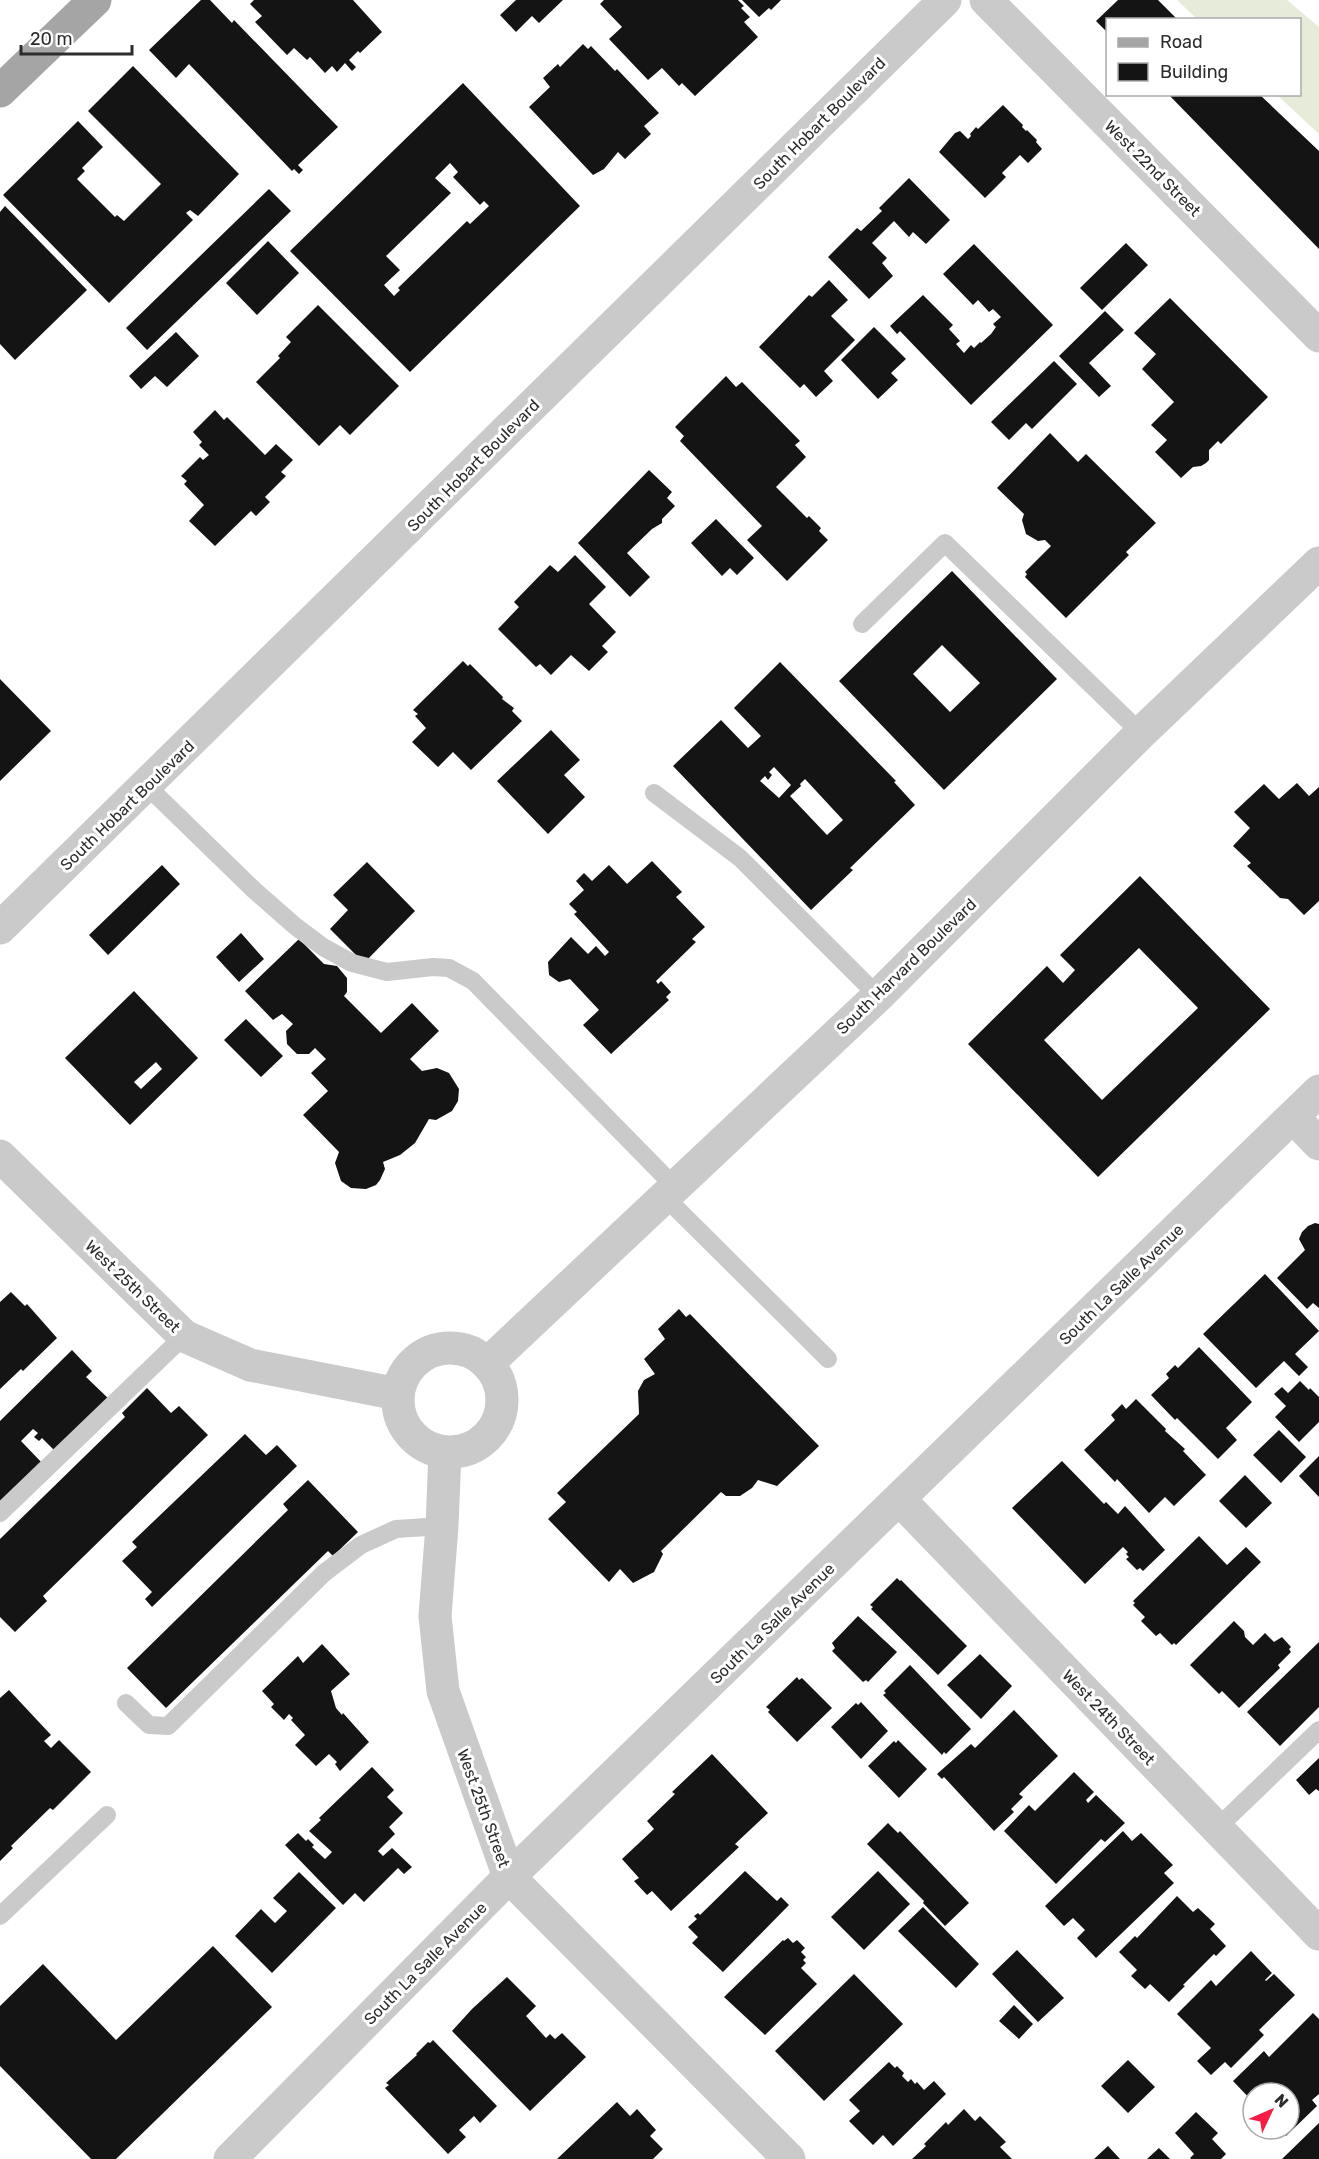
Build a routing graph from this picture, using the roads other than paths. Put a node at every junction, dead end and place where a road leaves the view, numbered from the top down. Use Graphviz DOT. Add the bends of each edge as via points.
graph roads {
  1 [pos="95,0"];
  2 [pos="945,0"];
  3 [pos="986,0"];
  4 [pos="0,91"];
  5 [pos="1319,336"];
  6 [pos="1319,563"];
  7 [pos="862,624"];
  8 [pos="1141,733"];
  9 [pos="147,786"];
  10 [pos="654,793"];
  11 [pos="0,928"];
  12 [pos="878,996"];
  13 [pos="1319,1091"];
  14 [pos="1293,1117"];
  15 [pos="1319,1144"];
  16 [pos="0,1155"];
  17 [pos="670,1192"];
  18 [pos="184,1336"];
  19 [pos="828,1359"];
  20 [pos="487,1364"];
  21 [pos="398,1394"];
  22 [pos="444,1452"];
  23 [pos="900,1500"];
  24 [pos="0,1513"];
  25 [pos="442,1527"];
  26 [pos="126,1703"];
  27 [pos="1319,1730"];
  28 [pos="107,1815"];
  29 [pos="1216,1829"];
  30 [pos="509,1877"];
  31 [pos="0,1916"];
  32 [pos="1319,1934"];
  33 [pos="230,2159"];
  34 [pos="789,2159"];
  1 -- 4 [label="main road"];
  2 -- 9 [label="street, South Hobart Boulevard"];
  3 -- 5 [label="street, West 22nd Street"];
  6 -- 8 [label="street, South Harvard Boulevard"];
  7 -- 8 [label="lane" via="945,543"];
  8 -- 12 [label="street, South Harvard Boulevard"];
  9 -- 11 [label="street, South Hobart Boulevard"];
  9 -- 17 [label="lane" via="254,890 323,948 352,963 387,972 449,968 473,981"];
  10 -- 12 [label="lane" via="740,858"];
  12 -- 17 [label="street, South Harvard Boulevard"];
  13 -- 14 [label="street, South La Salle Avenue"];
  14 -- 15 [label="street"];
  14 -- 23 [label="street, South La Salle Avenue"];
  16 -- 18 [label="street, West 25th Street"];
  17 -- 19 [label="lane"];
  17 -- 20 [label="street, South Harvard Boulevard"];
  18 -- 21 [label="street, West 25th Street" via="250,1365"];
  18 -- 24 [label="lane"];
  20 -- 21 [label="street" via="458,1348 441,1348 412,1364 402,1378"];
  20 -- 22 [label="street" via="497,1376 501,1392 502,1408 497,1423 475,1446"];
  21 -- 22 [label="street" via="398,1411 415,1439"];
  22 -- 25 [label="street, West 25th Street"];
  23 -- 29 [label="street, West 24th Street"];
  23 -- 30 [label="street, South La Salle Avenue"];
  25 -- 26 [label="lane" via="396,1530 361,1545 324,1573 168,1726 149,1725"];
  25 -- 30 [label="street, West 25th Street" via="435,1616 443,1691"];
  27 -- 29 [label="lane"];
  28 -- 31 [label="lane"];
  29 -- 32 [label="street, West 24th Street"];
  30 -- 33 [label="street, South La Salle Avenue"];
  30 -- 34 [label="street, West 25th Street"];
}
